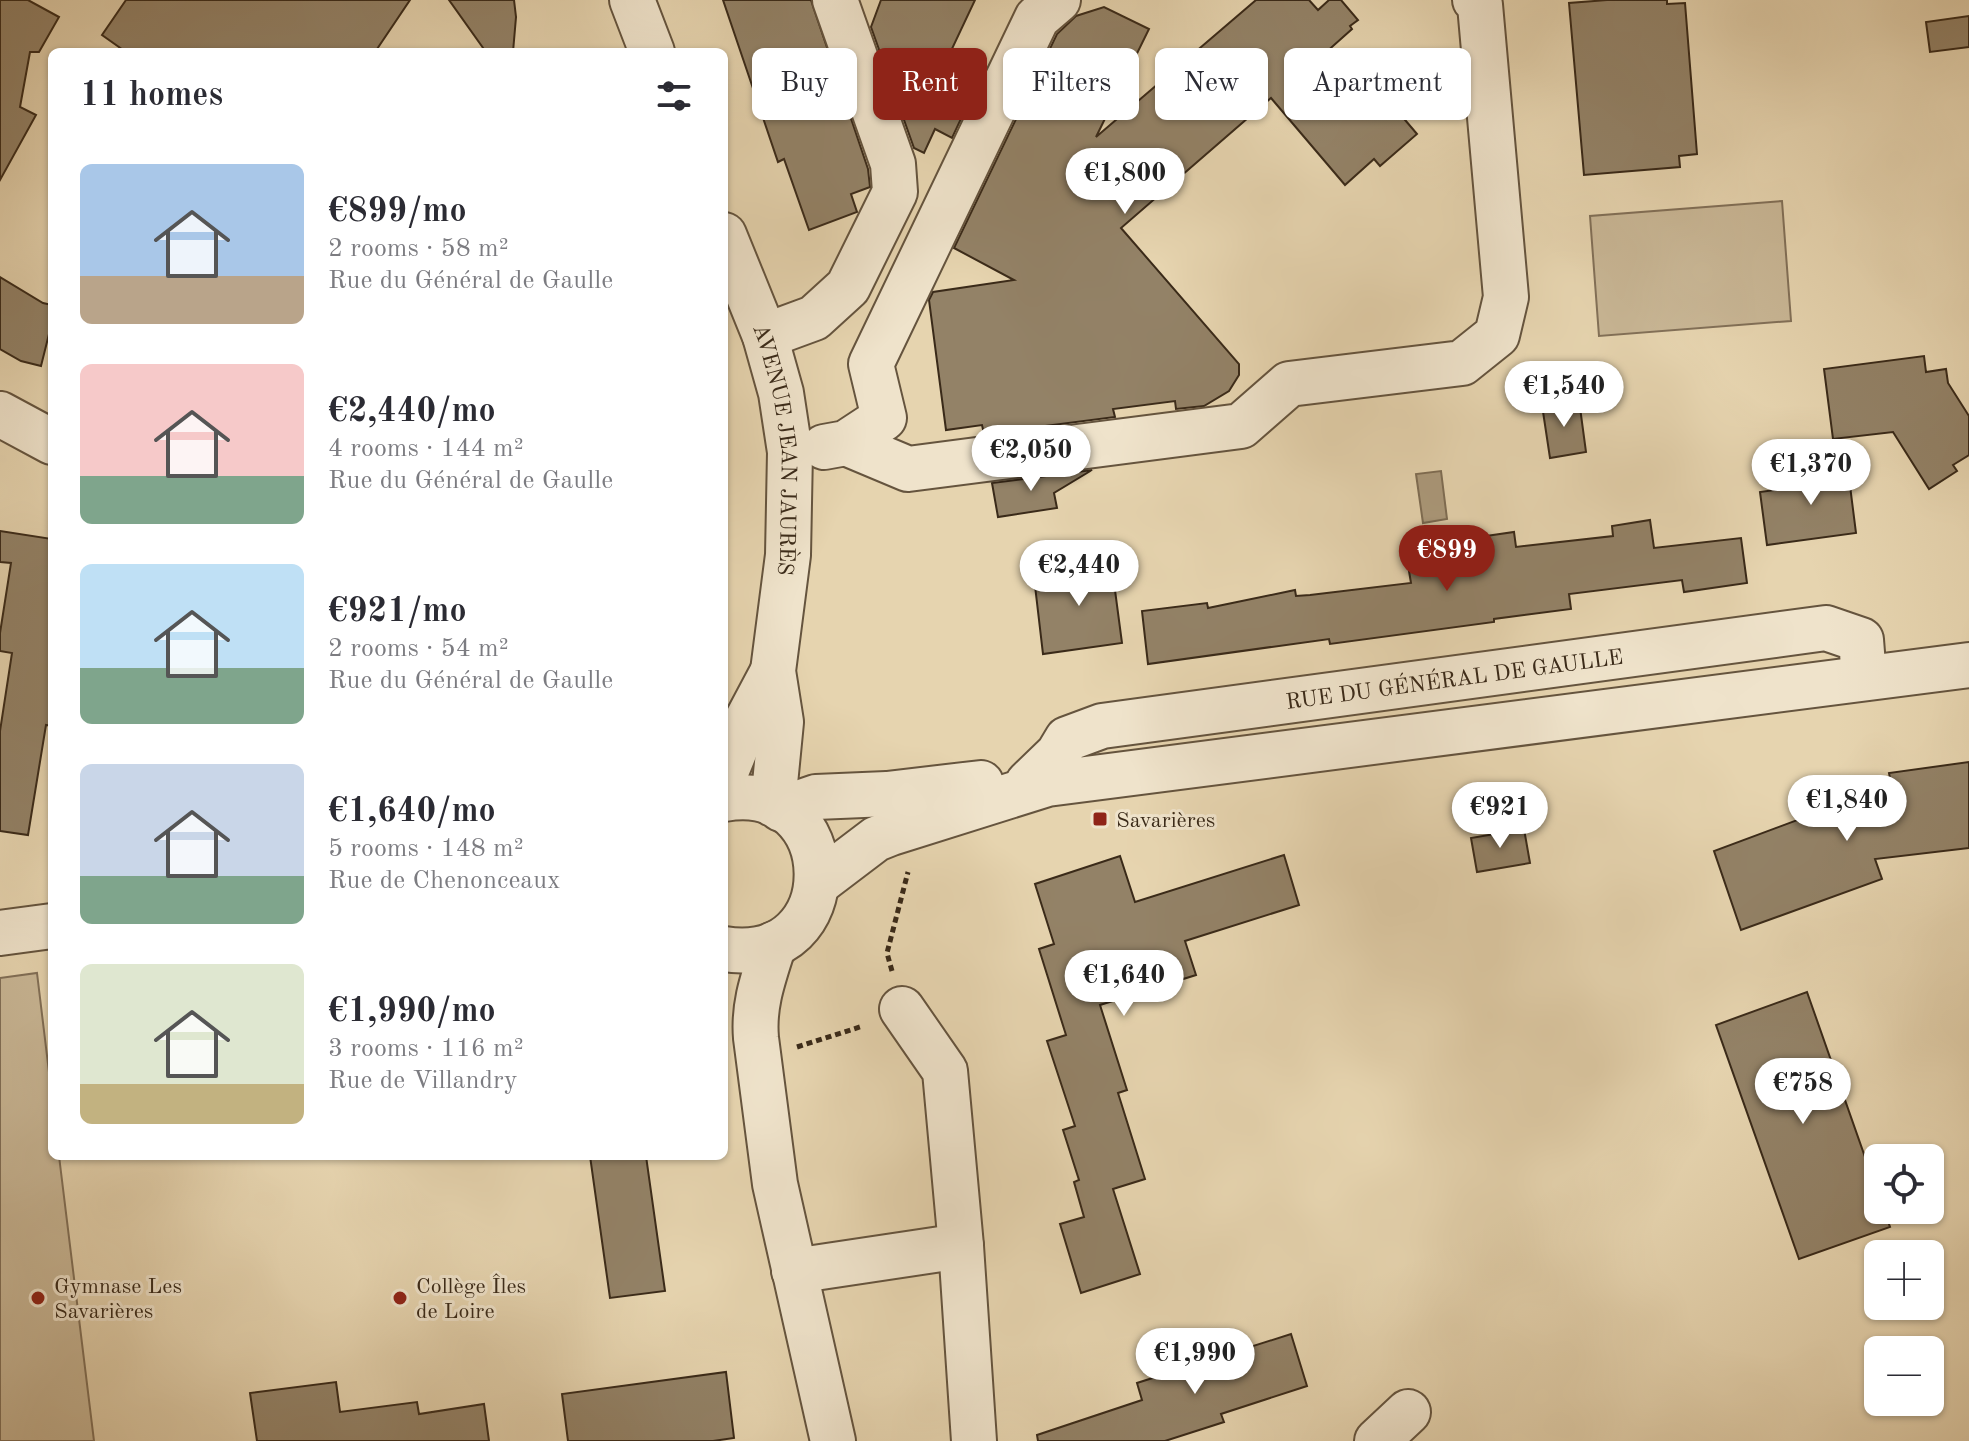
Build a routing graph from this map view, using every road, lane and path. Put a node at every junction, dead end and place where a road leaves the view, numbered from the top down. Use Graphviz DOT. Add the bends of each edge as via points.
graph roads {
  1 [pos="632,0"];
  2 [pos="1058,0"];
  3 [pos="1475,0"];
  4 [pos="839,2"];
  5 [pos="650,48"];
  6 [pos="728,245"];
  7 [pos="765,336"];
  8 [pos="0,414"];
  9 [pos="48,440"];
  10 [pos="846,443"];
  11 [pos="790,452"];
  12 [pos="1969,665"];
  13 [pos="773,671"];
  14 [pos="728,767"];
  15 [pos="1037,784"];
  16 [pos="728,799"];
  17 [pos="777,806"];
  18 [pos="910,865"];
  19 [pos="818,883"];
  20 [pos="48,927"];
  21 [pos="0,933"];
  22 [pos="774,944"];
  23 [pos="728,949"];
  24 [pos="902,1009"];
  25 [pos="728,1041"];
  26 [pos="759,1058"];
  27 [pos="775,1184"];
  28 [pos="961,1246"];
  29 [pos="794,1271"];
  30 [pos="833,1441"];
  31 [pos="974,1441"];
  1 -- 5 [label="street"];
  2 -- 10 [label="street" via="1037,18 871,364 884,418"];
  3 -- 10 [label="street" via="1480,5 1506,297 1497,335 1462,363 1289,384 1241,426 1209,431 908,469"];
  4 -- 7 [label="street" via="893,164 895,192 848,287 814,318"];
  6 -- 7 [label="street, AVENUE JEAN JAURÈS"];
  7 -- 11 [label="street, AVENUE JEAN JAURÈS"];
  8 -- 9 [label="street"];
  10 -- 11 [label="street"];
  11 -- 13 [label="street, AVENUE JEAN JAURÈS" via="788,555"];
  12 -- 15 [label="street"];
  13 -- 14 [label="street, AVENUE JEAN JAURÈS"];
  13 -- 17 [label="street, AVENUE JEAN JAURÈS" via="781,722"];
  15 -- 17 [label="street" via="978,783 816,797"];
  15 -- 19 [label="street" via="876,839"];
  16 -- 17 [label="street" via="750,798"];
  17 -- 19 [label="street" via="810,839"];
  18 -- 24 [label="path" via="887,953"];
  19 -- 22 [label="street" via="802,922"];
  20 -- 21 [label="street"];
  22 -- 23 [label="street"];
  22 -- 26 [label="street" via="754,1015"];
  24 -- 26 [label="path" via="847,1033"];
  24 -- 28 [label="street" via="945,1071"];
  25 -- 27 [label="street"];
  26 -- 27 [label="street"];
  27 -- 29 [label="street"];
  28 -- 29 [label="street"];
  28 -- 31 [label="street"];
  29 -- 30 [label="street"];
}
